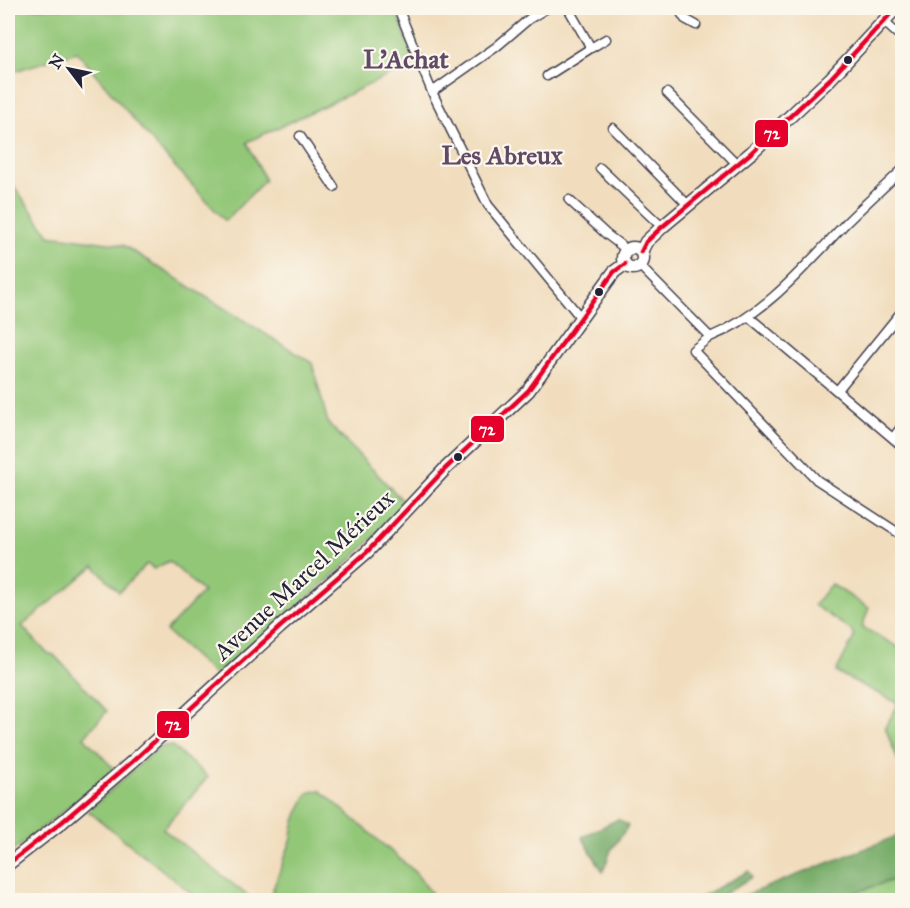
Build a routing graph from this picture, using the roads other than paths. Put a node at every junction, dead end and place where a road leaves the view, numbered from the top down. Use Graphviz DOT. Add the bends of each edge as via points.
graph roads {
  1 [pos="398,8"];
  2 [pos="547,8"];
  3 [pos="568,8"];
  4 [pos="678,8"];
  5 [pos="896,8"];
  6 [pos="883,21"];
  7 [pos="696,25"];
  8 [pos="903,38"];
  9 [pos="606,39"];
  10 [pos="591,48"];
  11 [pos="547,76"];
  12 [pos="432,92"];
  13 [pos="667,93"];
  14 [pos="613,128"];
  15 [pos="300,136"];
  16 [pos="737,164"];
  17 [pos="600,168"];
  18 [pos="903,170"];
  19 [pos="334,187"];
  20 [pos="569,200"];
  21 [pos="688,205"];
  22 [pos="662,226"];
  23 [pos="627,250"];
  24 [pos="641,252"];
  25 [pos="625,264"];
  26 [pos="639,266"];
  27 [pos="903,311"];
  28 [pos="749,317"];
  29 [pos="581,318"];
  30 [pos="710,337"];
  31 [pos="837,391"];
  32 [pos="903,426"];
  33 [pos="893,438"];
  34 [pos="903,446"];
  35 [pos="897,532"];
  36 [pos="8,864"];
  1 -- 12 [label="street"];
  2 -- 12 [label="street"];
  3 -- 10 [label="street"];
  4 -- 7 [label="street" via="685,19"];
  5 -- 6 [label="main road"];
  6 -- 8 [label="street"];
  6 -- 16 [label="main road" via="830,79"];
  9 -- 10 [label="street"];
  10 -- 11 [label="street"];
  12 -- 29 [label="street" via="488,205"];
  13 -- 16 [label="street"];
  14 -- 21 [label="street"];
  15 -- 19 [label="street"];
  16 -- 21 [label="main road"];
  17 -- 22 [label="street"];
  18 -- 28 [label="street"];
  20 -- 23 [label="street"];
  21 -- 22 [label="main road"];
  22 -- 24 [label="main road"];
  23 -- 24 [label="main road"];
  23 -- 25 [label="main road"];
  24 -- 26 [label="main road"];
  25 -- 26 [label="main road"];
  25 -- 29 [label="main road, Avenue Marcel Mérieux" via="614,272"];
  26 -- 30 [label="street"];
  27 -- 31 [label="street"];
  28 -- 30 [label="street"];
  28 -- 31 [label="street"];
  29 -- 36 [label="main road, Avenue Marcel Mérieux" via="528,391 445,469 367,552 132,762"];
  30 -- 35 [label="street" via="693,350 766,427 817,480"];
  31 -- 33 [label="street"];
  32 -- 33 [label="street"];
  33 -- 34 [label="street"];
}
